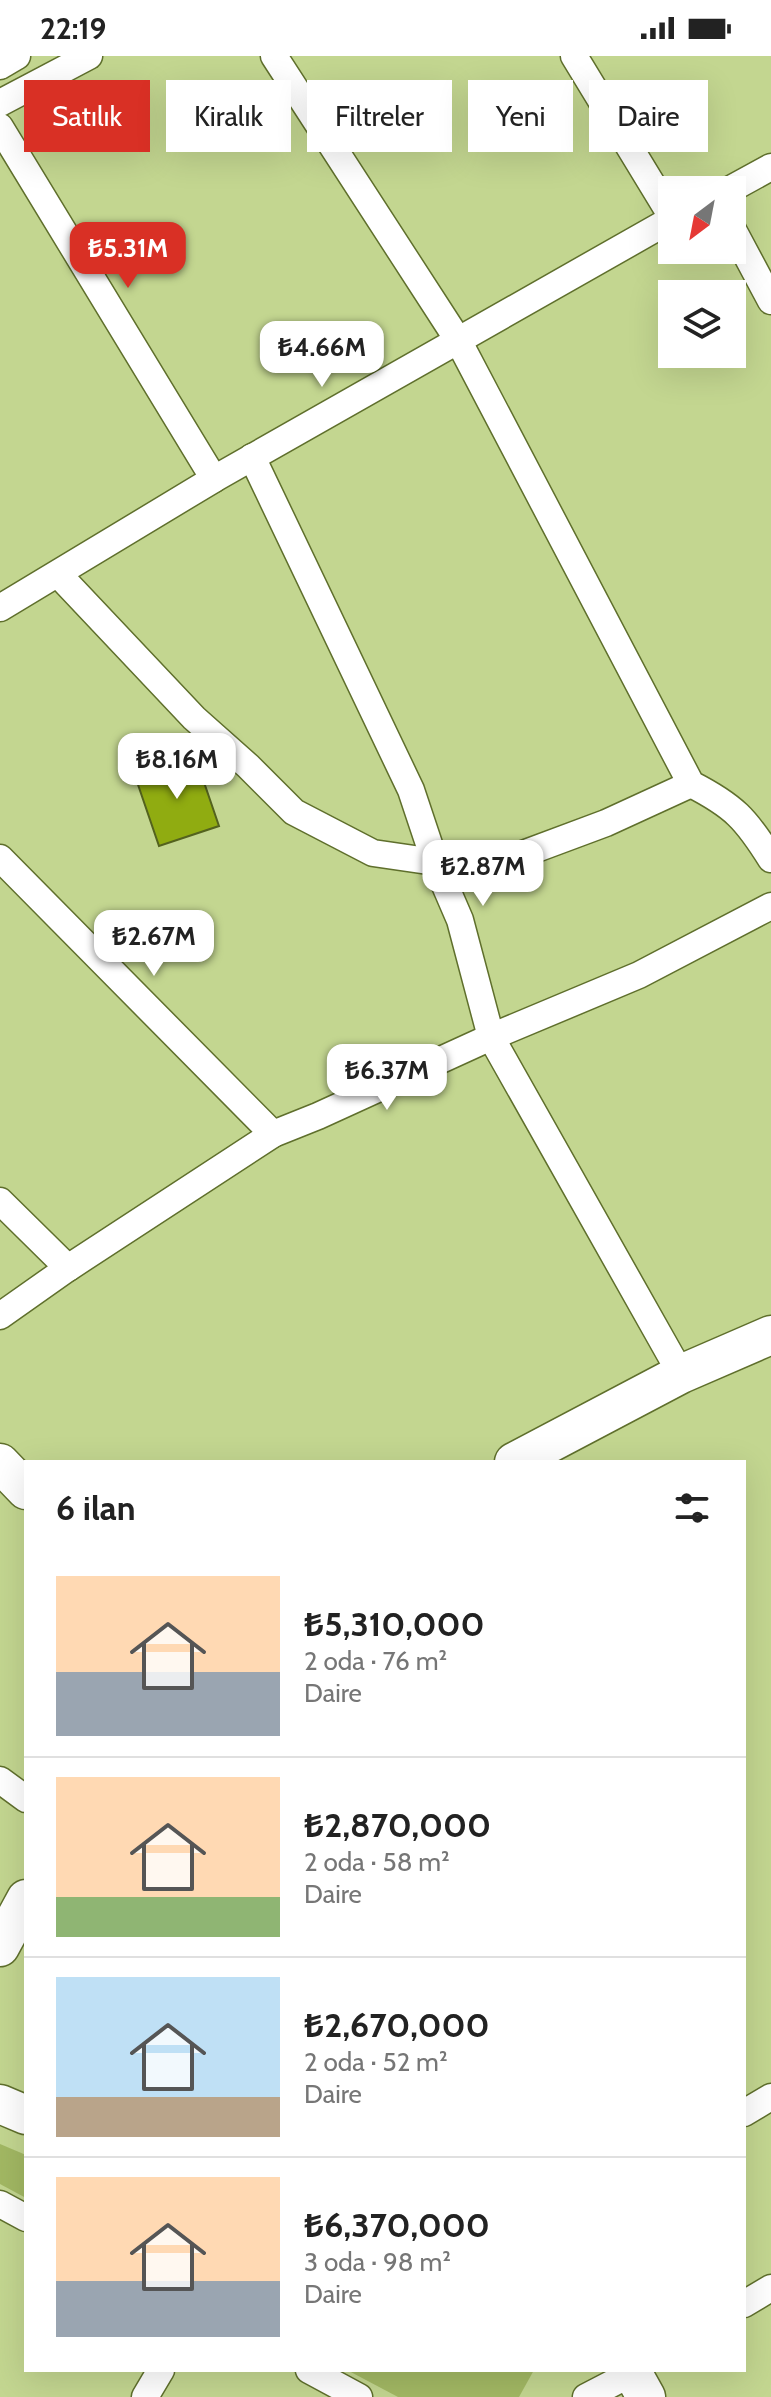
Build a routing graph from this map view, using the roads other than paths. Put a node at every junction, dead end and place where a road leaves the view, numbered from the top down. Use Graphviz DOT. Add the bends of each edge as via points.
graph roads {
  1 [pos="17,56"];
  2 [pos="89,56"];
  3 [pos="274,56"];
  4 [pos="574,56"];
  5 [pos="0,66"];
  6 [pos="0,103"];
  7 [pos="0,127"];
  8 [pos="771,167"];
  9 [pos="746,181"];
  10 [pos="658,195"];
  11 [pos="658,226"];
  12 [pos="746,254"];
  13 [pos="771,301"];
  14 [pos="458,340"];
  15 [pos="252,457"];
  16 [pos="214,479"];
  17 [pos="58,574"];
  18 [pos="0,608"];
  19 [pos="691,784"];
  20 [pos="0,858"];
  21 [pos="771,859"];
  22 [pos="435,862"];
  23 [pos="771,906"];
  24 [pos="491,1037"];
  25 [pos="273,1134"];
  26 [pos="0,1201"];
  27 [pos="68,1268"];
  28 [pos="0,1316"];
  29 [pos="771,1335"];
  30 [pos="681,1374"];
  31 [pos="518,1460"];
  32 [pos="0,1463"];
  33 [pos="24,1488"];
  34 [pos="0,1780"];
  35 [pos="24,1798"];
  36 [pos="24,1903"];
  37 [pos="0,1947"];
  38 [pos="771,2097"];
  39 [pos="0,2104"];
  40 [pos="746,2112"];
  41 [pos="24,2114"];
  42 [pos="0,2204"];
  43 [pos="24,2217"];
  44 [pos="771,2288"];
  45 [pos="746,2303"];
  46 [pos="160,2372"];
  47 [pos="313,2372"];
  48 [pos="634,2376"];
  49 [pos="145,2397"];
  50 [pos="359,2397"];
  51 [pos="586,2397"];
  52 [pos="662,2397"];
  1 -- 5 [label="street"];
  2 -- 6 [label="street"];
  3 -- 14 [label="street"];
  4 -- 10 [label="street"];
  7 -- 16 [label="street"];
  8 -- 9 [label="street"];
  11 -- 14 [label="street"];
  12 -- 13 [label="street"];
  14 -- 15 [label="street"];
  14 -- 19 [label="street"];
  15 -- 16 [label="street"];
  15 -- 22 [label="street" via="411,790"];
  16 -- 17 [label="street"];
  17 -- 18 [label="street"];
  17 -- 22 [label="street" via="194,718 294,812 373,853"];
  19 -- 21 [label="street" via="724,801 752,828"];
  19 -- 22 [label="street" via="504,861"];
  20 -- 25 [label="street"];
  22 -- 24 [label="street" via="460,920"];
  23 -- 24 [label="street" via="639,975"];
  24 -- 25 [label="street"];
  24 -- 30 [label="street"];
  25 -- 27 [label="street"];
  26 -- 27 [label="street"];
  27 -- 28 [label="street"];
  29 -- 30 [label="street"];
  30 -- 31 [label="street"];
  32 -- 33 [label="street"];
  34 -- 35 [label="street"];
  36 -- 37 [label="street"];
  38 -- 40 [label="street"];
  39 -- 41 [label="street"];
  42 -- 43 [label="street"];
  44 -- 45 [label="street"];
  46 -- 49 [label="street"];
  47 -- 50 [label="street"];
  48 -- 51 [label="street"];
  48 -- 52 [label="street"];
}
